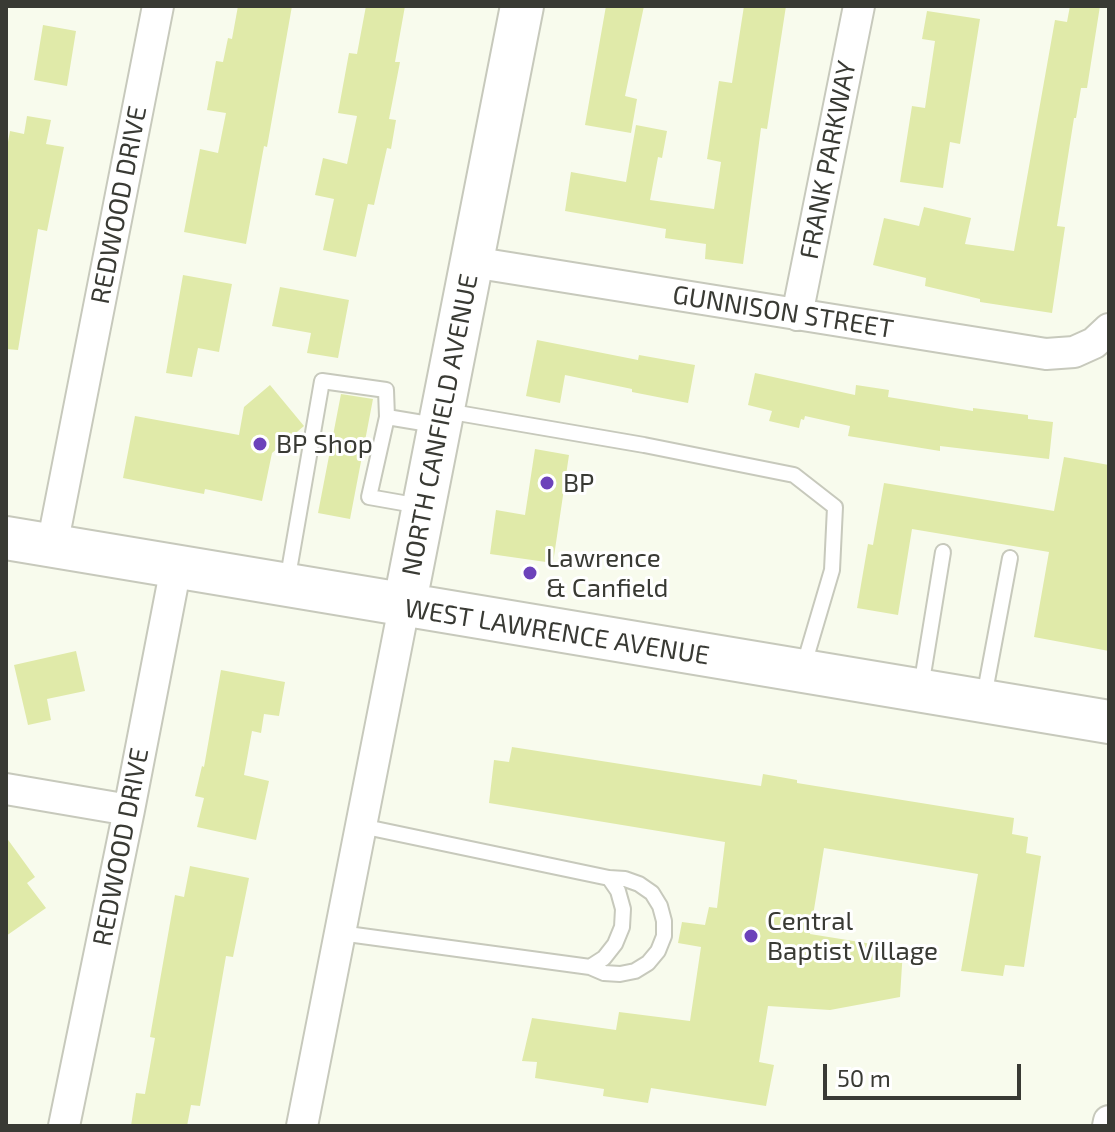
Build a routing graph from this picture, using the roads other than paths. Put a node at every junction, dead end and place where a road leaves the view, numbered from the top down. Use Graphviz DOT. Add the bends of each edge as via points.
graph roads {
  1 [pos="158,6"];
  2 [pos="522,6"];
  3 [pos="859,6"];
  4 [pos="472,262"];
  5 [pos="797,315"];
  6 [pos="1101,336"];
  7 [pos="387,417"];
  8 [pos="441,418"];
  9 [pos="424,507"];
  10 [pos="6,538"];
  11 [pos="52,546"];
  12 [pos="943,552"];
  13 [pos="1010,558"];
  14 [pos="176,567"];
  15 [pos="286,586"];
  16 [pos="404,607"];
  17 [pos="801,672"];
  18 [pos="921,692"];
  19 [pos="983,702"];
  20 [pos="1109,722"];
  21 [pos="6,789"];
  22 [pos="129,810"];
  23 [pos="361,826"];
  24 [pos="609,878"];
  25 [pos="340,933"];
  26 [pos="590,967"];
  27 [pos="64,1126"];
  28 [pos="302,1126"];
  1 -- 11 [label="street, REDWOOD DRIVE"];
  2 -- 4 [label="main road, NORTH CANFIELD AVENUE"];
  3 -- 5 [label="street, FRANK PARKWAY"];
  4 -- 5 [label="street, GUNNISON STREET"];
  4 -- 8 [label="main road, NORTH CANFIELD AVENUE"];
  5 -- 6 [label="street, GUNNISON STREET" via="1046,354 1074,352"];
  7 -- 8 [label="lane"];
  7 -- 9 [label="lane" via="369,497"];
  7 -- 15 [label="lane" via="386,390 322,381"];
  8 -- 9 [label="main road, NORTH CANFIELD AVENUE"];
  8 -- 17 [label="lane" via="644,445 794,475 835,507 832,570"];
  9 -- 16 [label="main road, NORTH CANFIELD AVENUE"];
  10 -- 11 [label="main road, WEST LAWRENCE AVENUE"];
  11 -- 14 [label="main road, WEST LAWRENCE AVENUE"];
  12 -- 18 [label="lane"];
  13 -- 19 [label="lane"];
  14 -- 15 [label="main road, WEST LAWRENCE AVENUE"];
  14 -- 22 [label="street, REDWOOD DRIVE"];
  15 -- 16 [label="main road, WEST LAWRENCE AVENUE"];
  16 -- 17 [label="main road, WEST LAWRENCE AVENUE"];
  16 -- 23 [label="street, NORTH CANFIELD AVENUE"];
  17 -- 18 [label="main road, WEST LAWRENCE AVENUE"];
  18 -- 19 [label="main road, WEST LAWRENCE AVENUE"];
  19 -- 20 [label="main road, WEST LAWRENCE AVENUE"];
  21 -- 22 [label="street"];
  22 -- 27 [label="street, REDWOOD DRIVE"];
  23 -- 24 [label="lane"];
  23 -- 25 [label="street, NORTH CANFIELD AVENUE"];
  24 -- 26 [label="lane" via="623,909 622,927 604,958"];
  24 -- 26 [label="lane" via="625,879 652,893 660,906 664,936 658,951 635,971 604,973"];
  25 -- 26 [label="lane"];
  25 -- 28 [label="street, NORTH CANFIELD AVENUE"];
}
